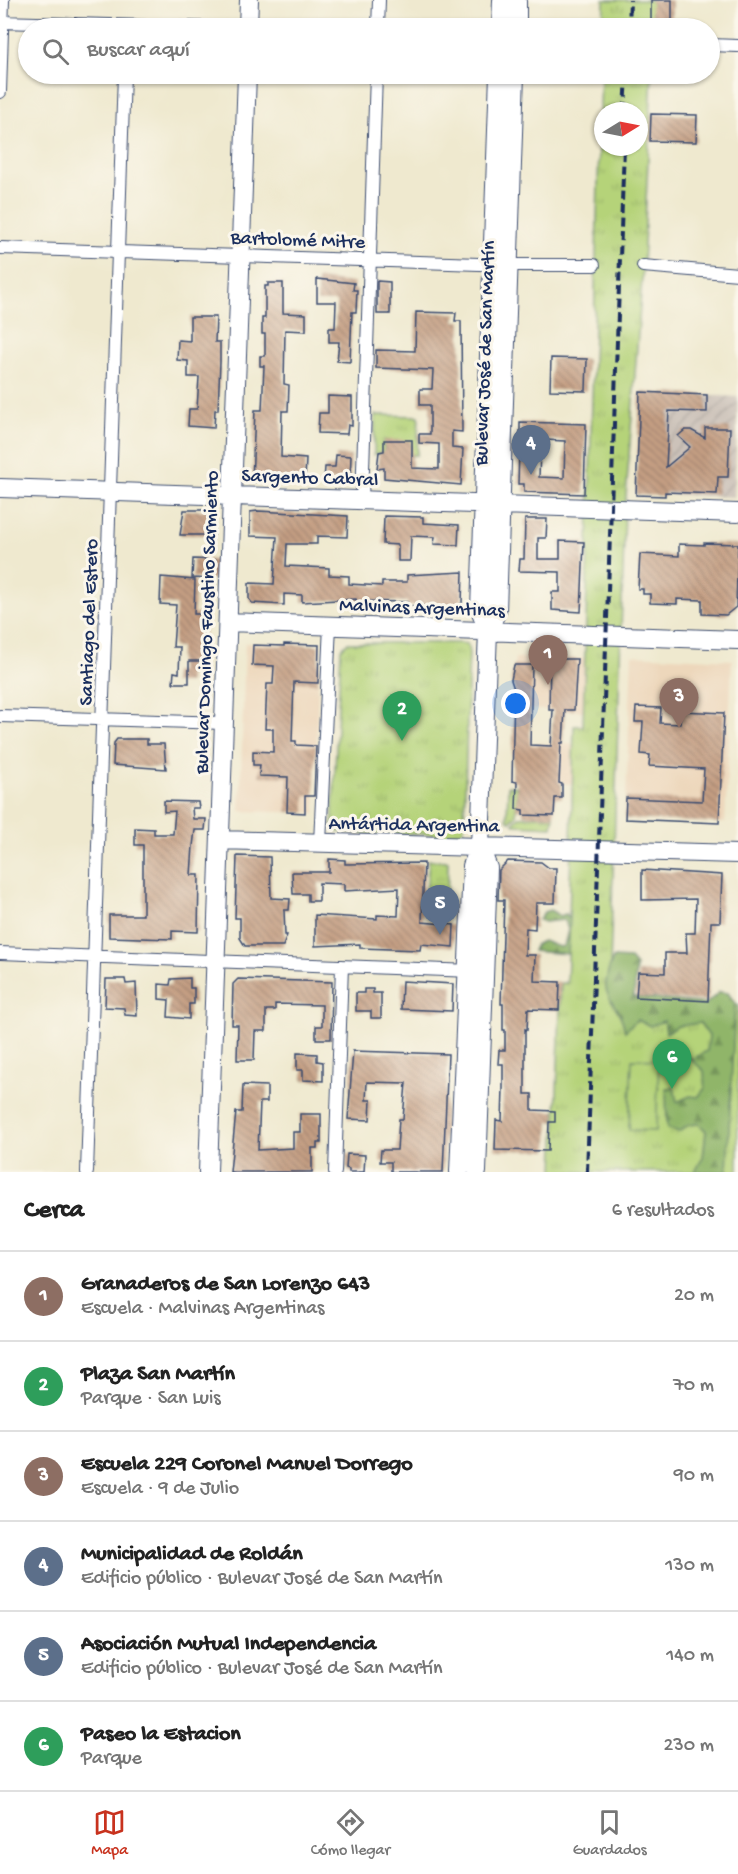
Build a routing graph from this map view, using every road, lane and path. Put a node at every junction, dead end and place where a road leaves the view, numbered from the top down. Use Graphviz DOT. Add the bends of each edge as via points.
graph roads {
  1 [pos="3,0"];
  2 [pos="249,0"];
  3 [pos="379,0"];
  4 [pos="502,0"];
  5 [pos="518,0"];
  6 [pos="248,18"];
  7 [pos="378,18"];
  8 [pos="501,18"];
  9 [pos="517,18"];
  10 [pos="1,22"];
  11 [pos="18,23"];
  12 [pos="720,45"];
  13 [pos="738,46"];
  14 [pos="124,84"];
  15 [pos="247,84"];
  16 [pos="376,84"];
  17 [pos="499,84"];
  18 [pos="514,84"];
  19 [pos="0,92"];
  20 [pos="0,248"];
  21 [pos="119,252"];
  22 [pos="240,256"];
  23 [pos="370,261"];
  24 [pos="500,265"];
  25 [pos="594,265"];
  26 [pos="643,266"];
  27 [pos="738,274"];
  28 [pos="0,488"];
  29 [pos="111,492"];
  30 [pos="232,496"];
  31 [pos="362,500"];
  32 [pos="492,505"];
  33 [pos="738,513"];
  34 [pos="228,622"];
  35 [pos="330,626"];
  36 [pos="488,631"];
  37 [pos="738,640"];
  38 [pos="0,716"];
  39 [pos="103,719"];
  40 [pos="224,723"];
  41 [pos="220,840"];
  42 [pos="320,843"];
  43 [pos="480,847"];
  44 [pos="738,854"];
  45 [pos="0,952"];
  46 [pos="94,956"];
  47 [pos="216,961"];
  48 [pos="342,966"];
  49 [pos="476,971"];
  50 [pos="87,1172"];
  51 [pos="208,1172"];
  52 [pos="335,1172"];
  53 [pos="459,1172"];
  54 [pos="477,1172"];
  1 -- 10 [label="street"];
  2 -- 6 [label="street"];
  3 -- 7 [label="street"];
  4 -- 8 [label="street"];
  5 -- 9 [label="street"];
  10 -- 11 [label="street"];
  10 -- 19 [label="street"];
  12 -- 13 [label="street"];
  14 -- 21 [label="street, Santiago del Estero"];
  15 -- 22 [label="street, Bulevar Domingo Faustino Sarmiento"];
  16 -- 23 [label="street"];
  17 -- 24 [label="street, Bulevar José de San Martín"];
  18 -- 24 [label="street, Bulevar José de San Martín"];
  20 -- 21 [label="street, Bartolomé Mitre"];
  21 -- 22 [label="street, Bartolomé Mitre"];
  21 -- 29 [label="street, Santiago del Estero"];
  22 -- 23 [label="street, Bartolomé Mitre"];
  22 -- 30 [label="street, Bulevar Domingo Faustino Sarmiento"];
  23 -- 24 [label="street, Bartolomé Mitre"];
  23 -- 31 [label="street"];
  24 -- 25 [label="street, Bartolomé Mitre"];
  24 -- 32 [label="street, Bulevar José de San Martín"];
  26 -- 27 [label="street"];
  28 -- 29 [label="street, Sargento Cabral"];
  29 -- 30 [label="street, Sargento Cabral"];
  29 -- 39 [label="street, Santiago del Estero"];
  30 -- 31 [label="street, Sargento Cabral"];
  30 -- 34 [label="street, Bulevar Domingo Faustino Sarmiento"];
  31 -- 32 [label="street, Sargento Cabral"];
  32 -- 33 [label="street, Sargento Cabral"];
  32 -- 36 [label="street, Bulevar José de San Martín" via="480,609"];
  34 -- 35 [label="street, Malvinas Argentinas"];
  34 -- 40 [label="street, Bulevar Domingo Faustino Sarmiento"];
  35 -- 36 [label="street, Malvinas Argentinas"];
  35 -- 42 [label="street"];
  36 -- 37 [label="street, Malvinas Argentinas"];
  36 -- 43 [label="street, Bulevar José de San Martín"];
  38 -- 39 [label="street"];
  39 -- 40 [label="street"];
  39 -- 46 [label="street, Santiago del Estero"];
  40 -- 41 [label="street, Bulevar Domingo Faustino Sarmiento"];
  41 -- 42 [label="street, Antártida Argentina"];
  41 -- 47 [label="street, Bulevar Domingo Faustino Sarmiento"];
  42 -- 43 [label="street, Antártida Argentina"];
  43 -- 44 [label="street, Antártida Argentina"];
  43 -- 49 [label="street, Bulevar José de San Martín" via="472,866"];
  45 -- 46 [label="street"];
  46 -- 47 [label="street"];
  46 -- 50 [label="street, Santiago del Estero"];
  47 -- 48 [label="street"];
  47 -- 51 [label="street, Bulevar Domingo Faustino Sarmiento"];
  48 -- 49 [label="street"];
  48 -- 52 [label="street"];
  49 -- 53 [label="street, Bulevar José de San Martín"];
  49 -- 54 [label="street, Bulevar José de San Martín"];
}
